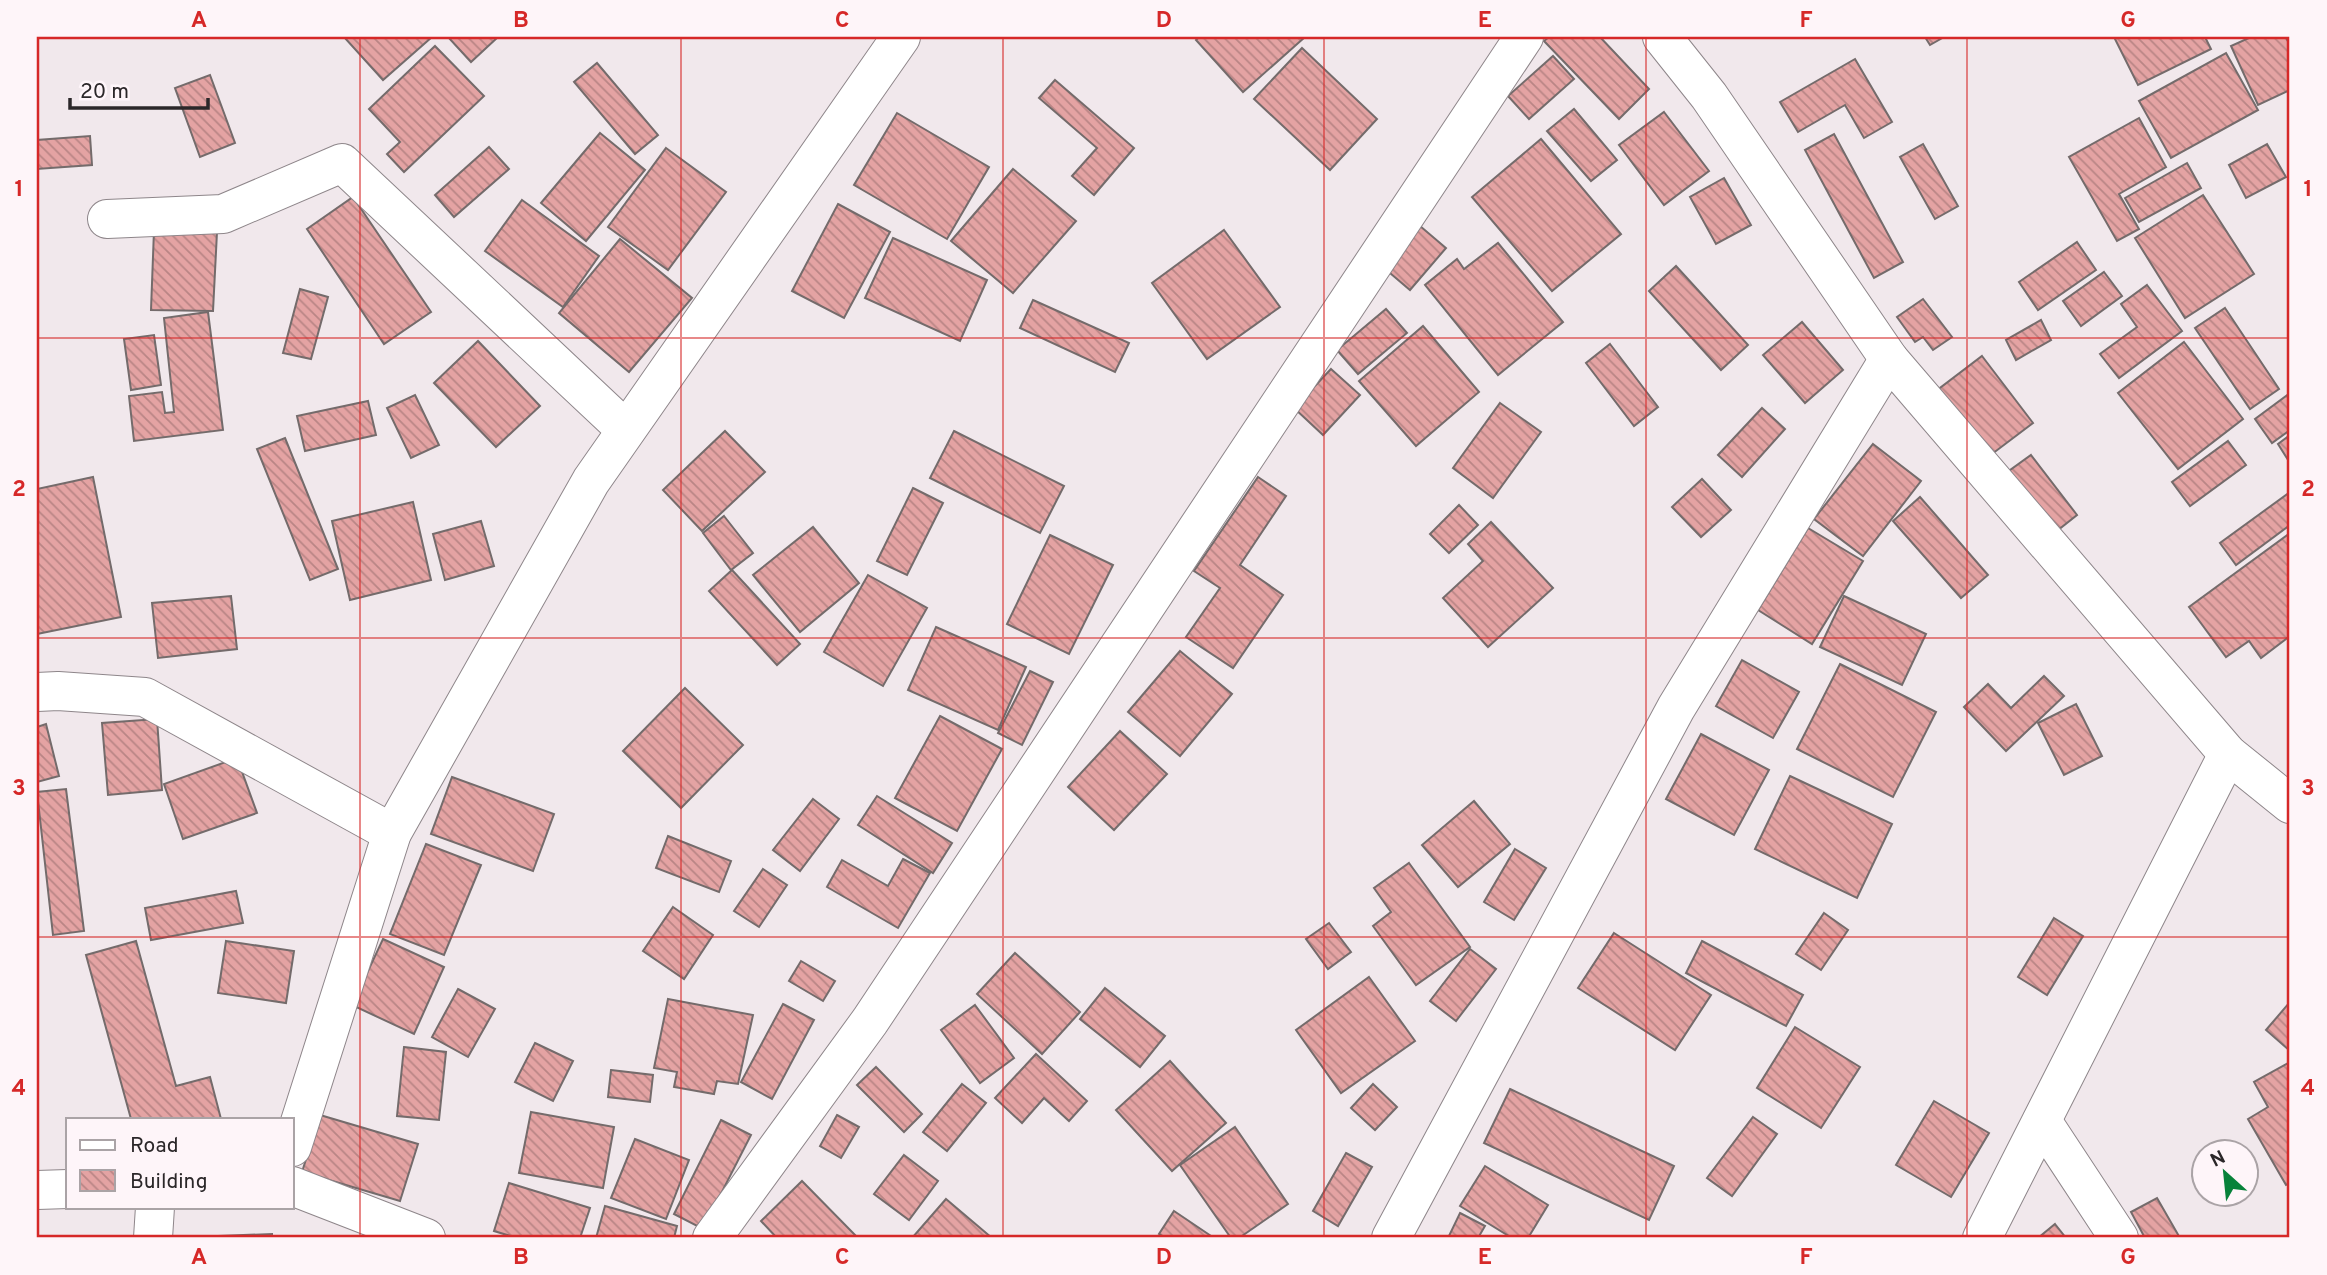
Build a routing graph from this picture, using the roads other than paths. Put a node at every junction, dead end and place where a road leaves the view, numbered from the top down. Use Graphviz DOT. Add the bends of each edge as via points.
graph roads {
  1 [pos="1524,37"];
  2 [pos="1662,37"];
  3 [pos="896,38"];
  4 [pos="107,219"];
  5 [pos="1889,359"];
  6 [pos="626,430"];
  7 [pos="37,692"];
  8 [pos="2228,754"];
  9 [pos="2290,804"];
  10 [pos="392,833"];
  11 [pos="2042,1121"];
  12 [pos="294,1141"];
  13 [pos="294,1187"];
  14 [pos="66,1189"];
  15 [pos="37,1190"];
  16 [pos="155,1208"];
  17 [pos="153,1238"];
  18 [pos="426,1238"];
  19 [pos="712,1238"];
  20 [pos="1391,1238"];
  21 [pos="1982,1238"];
  22 [pos="2119,1238"];
  1 -- 19 [label="street" via="870,1021"];
  2 -- 5 [label="street" via="1709,96"];
  3 -- 6 [label="street"];
  4 -- 6 [label="street" via="223,214 342,163"];
  5 -- 8 [label="street"];
  5 -- 20 [label="street" via="1676,708"];
  6 -- 10 [label="street" via="591,481"];
  7 -- 10 [label="street" via="145,697"];
  8 -- 9 [label="street"];
  8 -- 11 [label="street"];
  10 -- 12 [label="street"];
  11 -- 21 [label="street"];
  11 -- 22 [label="street"];
  13 -- 18 [label="street"];
  14 -- 15 [label="street"];
  16 -- 17 [label="street"];
}
